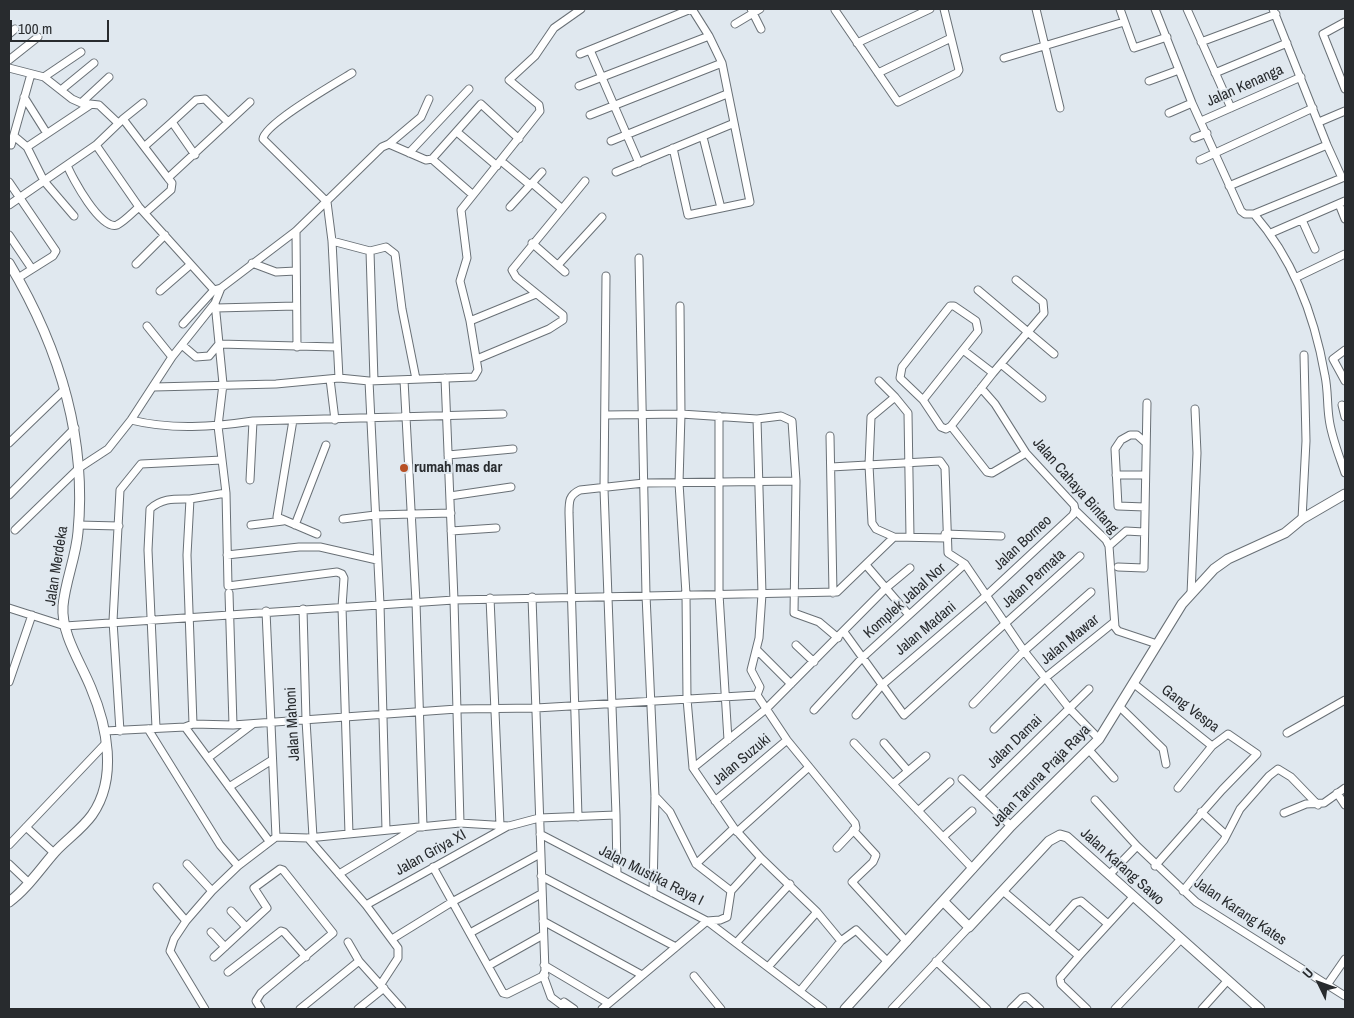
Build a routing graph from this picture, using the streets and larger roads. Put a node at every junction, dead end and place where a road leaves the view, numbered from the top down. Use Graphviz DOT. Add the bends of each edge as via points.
graph roads {
  1 [pos="581,9"];
  2 [pos="691,9"];
  3 [pos="836,9"];
  4 [pos="930,9"];
  5 [pos="944,9"];
  6 [pos="1036,9"];
  7 [pos="1120,9"];
  8 [pos="1156,9"];
  9 [pos="1188,9"];
  10 [pos="755,10"];
  11 [pos="1274,12"];
  12 [pos="1124,22"];
  13 [pos="1345,22"];
  14 [pos="735,24"];
  15 [pos="15,29"];
  16 [pos="761,29"];
  17 [pos="9,34"];
  18 [pos="38,36"];
  19 [pos="709,36"];
  20 [pos="1167,37"];
  21 [pos="951,38"];
  22 [pos="1201,42"];
  23 [pos="857,43"];
  24 [pos="1287,43"];
  25 [pos="1045,45"];
  26 [pos="590,50"];
  27 [pos="81,52"];
  28 [pos="580,54"];
  29 [pos="1004,58"];
  30 [pos="9,60"];
  31 [pos="94,63"];
  32 [pos="722,63"];
  33 [pos="9,68"];
  34 [pos="1179,70"];
  35 [pos="352,73"];
  36 [pos="878,73"];
  37 [pos="1215,73"];
  38 [pos="32,74"];
  39 [pos="44,77"];
  40 [pos="109,77"];
  41 [pos="602,77"];
  42 [pos="1301,77"];
  43 [pos="1149,81"];
  44 [pos="579,86"];
  45 [pos="469,89"];
  46 [pos="1345,89"];
  47 [pos="61,90"];
  48 [pos="727,94"];
  49 [pos="24,97"];
  50 [pos="429,99"];
  51 [pos="250,102"];
  52 [pos="1192,102"];
  53 [pos="81,103"];
  54 [pos="143,104"];
  55 [pos="90,105"];
  56 [pos="614,105"];
  57 [pos="1060,108"];
  58 [pos="1231,108"];
  59 [pos="1313,108"];
  60 [pos="1345,112"];
  61 [pos="1169,113"];
  62 [pos="590,115"];
  63 [pos="120,121"];
  64 [pos="1201,121"];
  65 [pos="172,122"];
  66 [pos="228,122"];
  67 [pos="1319,122"];
  68 [pos="732,124"];
  69 [pos="46,132"];
  70 [pos="457,132"];
  71 [pos="1206,133"];
  72 [pos="627,134"];
  73 [pos="14,136"];
  74 [pos="703,137"];
  75 [pos="1194,138"];
  76 [pos="519,139"];
  77 [pos="611,141"];
  78 [pos="389,144"];
  79 [pos="11,145"];
  80 [pos="96,145"];
  81 [pos="1326,145"];
  82 [pos="145,146"];
  83 [pos="27,147"];
  84 [pos="673,148"];
  85 [pos="410,153"];
  86 [pos="1216,154"];
  87 [pos="195,155"];
  88 [pos="432,159"];
  89 [pos="1200,160"];
  90 [pos="499,163"];
  91 [pos="639,164"];
  92 [pos="67,165"];
  93 [pos="542,172"];
  94 [pos="616,172"];
  95 [pos="168,178"];
  96 [pos="44,181"];
  97 [pos="584,181"];
  98 [pos="9,182"];
  99 [pos="531,184"];
  100 [pos="1229,186"];
  101 [pos="473,195"];
  102 [pos="20,197"];
  103 [pos="327,202"];
  104 [pos="1342,202"];
  105 [pos="9,205"];
  106 [pos="139,207"];
  107 [pos="510,207"];
  108 [pos="561,208"];
  109 [pos="720,208"];
  110 [pos="145,213"];
  111 [pos="1254,214"];
  112 [pos="74,216"];
  113 [pos="602,217"];
  114 [pos="1345,219"];
  115 [pos="1302,220"];
  116 [pos="296,231"];
  117 [pos="1271,233"];
  118 [pos="9,235"];
  119 [pos="165,235"];
  120 [pos="332,241"];
  121 [pos="532,243"];
  122 [pos="1315,249"];
  123 [pos="370,251"];
  124 [pos="1345,254"];
  125 [pos="639,258"];
  126 [pos="9,263"];
  127 [pos="252,263"];
  128 [pos="136,264"];
  129 [pos="190,265"];
  130 [pos="558,265"];
  131 [pos="32,269"];
  132 [pos="296,271"];
  133 [pos="565,272"];
  134 [pos="606,276"];
  135 [pos="18,278"];
  136 [pos="1295,278"];
  137 [pos="1016,280"];
  138 [pos="218,289"];
  139 [pos="978,290"];
  140 [pos="160,291"];
  141 [pos="536,294"];
  142 [pos="215,306"];
  143 [pos="296,306"];
  144 [pos="680,306"];
  145 [pos="470,321"];
  146 [pos="183,324"];
  147 [pos="147,326"];
  148 [pos="1028,331"];
  149 [pos="219,344"];
  150 [pos="182,345"];
  151 [pos="297,347"];
  152 [pos="336,347"];
  153 [pos="963,350"];
  154 [pos="1345,350"];
  155 [pos="1054,354"];
  156 [pos="1304,355"];
  157 [pos="172,357"];
  158 [pos="477,359"];
  159 [pos="1001,364"];
  160 [pos="993,373"];
  161 [pos="339,378"];
  162 [pos="445,378"];
  163 [pos="330,379"];
  164 [pos="416,379"];
  165 [pos="404,380"];
  166 [pos="371,381"];
  167 [pos="879,381"];
  168 [pos="1345,381"];
  169 [pos="223,384"];
  170 [pos="154,387"];
  171 [pos="981,388"];
  172 [pos="65,389"];
  173 [pos="894,398"];
  174 [pos="1042,398"];
  175 [pos="923,400"];
  176 [pos="1147,403"];
  177 [pos="1342,405"];
  178 [pos="1195,409"];
  179 [pos="504,414"];
  180 [pos="642,414"];
  181 [pos="681,414"];
  182 [pos="606,415"];
  183 [pos="447,416"];
  184 [pos="719,416"];
  185 [pos="1345,417"];
  186 [pos="406,418"];
  187 [pos="757,418"];
  188 [pos="370,419"];
  189 [pos="131,420"];
  190 [pos="293,420"];
  191 [pos="334,420"];
  192 [pos="253,421"];
  193 [pos="218,426"];
  194 [pos="951,426"];
  195 [pos="75,428"];
  196 [pos="830,436"];
  197 [pos="9,443"];
  198 [pos="1146,443"];
  199 [pos="326,445"];
  200 [pos="513,449"];
  201 [pos="1026,453"];
  202 [pos="448,455"];
  203 [pos="222,460"];
  204 [pos="908,463"];
  205 [pos="869,465"];
  206 [pos="831,467"];
  207 [pos="79,468"];
  208 [pos="1345,472"];
  209 [pos="1145,474"];
  210 [pos="1116,475"];
  211 [pos="250,480"];
  212 [pos="796,481"];
  213 [pos="757,482"];
  214 [pos="644,483"];
  215 [pos="679,483"];
  216 [pos="720,483"];
  217 [pos="511,487"];
  218 [pos="604,489"];
  219 [pos="226,493"];
  220 [pos="1345,494"];
  221 [pos="9,495"];
  222 [pos="450,496"];
  223 [pos="190,499"];
  224 [pos="1145,507"];
  225 [pos="1075,510"];
  226 [pos="451,513"];
  227 [pos="411,514"];
  228 [pos="375,516"];
  229 [pos="1302,519"];
  230 [pos="343,520"];
  231 [pos="285,521"];
  232 [pos="78,525"];
  233 [pos="252,525"];
  234 [pos="295,525"];
  235 [pos="119,526"];
  236 [pos="496,528"];
  237 [pos="15,530"];
  238 [pos="452,530"];
  239 [pos="1144,532"];
  240 [pos="317,534"];
  241 [pos="946,536"];
  242 [pos="1001,536"];
  243 [pos="894,537"];
  244 [pos="910,537"];
  245 [pos="1110,546"];
  246 [pos="227,555"];
  247 [pos="1080,556"];
  248 [pos="378,560"];
  249 [pos="965,564"];
  250 [pos="866,565"];
  251 [pos="1118,567"];
  252 [pos="910,568"];
  253 [pos="886,588"];
  254 [pos="833,592"];
  255 [pos="1091,592"];
  256 [pos="229,593"];
  257 [pos="794,593"];
  258 [pos="686,594"];
  259 [pos="720,594"];
  260 [pos="762,594"];
  261 [pos="1191,594"];
  262 [pos="646,595"];
  263 [pos="987,595"];
  264 [pos="570,596"];
  265 [pos="608,596"];
  266 [pos="532,597"];
  267 [pos="490,598"];
  268 [pos="454,600"];
  269 [pos="416,602"];
  270 [pos="380,604"];
  271 [pos="342,607"];
  272 [pos="9,608"];
  273 [pos="303,609"];
  274 [pos="266,612"];
  275 [pos="228,614"];
  276 [pos="32,615"];
  277 [pos="908,615"];
  278 [pos="189,616"];
  279 [pos="152,619"];
  280 [pos="113,621"];
  281 [pos="1006,623"];
  282 [pos="1113,623"];
  283 [pos="65,626"];
  284 [pos="844,632"];
  285 [pos="838,638"];
  286 [pos="1157,644"];
  287 [pos="796,646"];
  288 [pos="757,650"];
  289 [pos="1024,651"];
  290 [pos="862,658"];
  291 [pos="814,662"];
  292 [pos="1045,678"];
  293 [pos="9,682"];
  294 [pos="1133,683"];
  295 [pos="792,684"];
  296 [pos="882,684"];
  297 [pos="1090,689"];
  298 [pos="757,695"];
  299 [pos="724,697"];
  300 [pos="687,699"];
  301 [pos="1345,700"];
  302 [pos="651,702"];
  303 [pos="612,704"];
  304 [pos="973,704"];
  305 [pos="575,706"];
  306 [pos="1120,707"];
  307 [pos="536,708"];
  308 [pos="1069,708"];
  309 [pos="457,709"];
  310 [pos="495,709"];
  311 [pos="766,709"];
  312 [pos="814,710"];
  313 [pos="420,712"];
  314 [pos="382,714"];
  315 [pos="856,715"];
  316 [pos="344,717"];
  317 [pos="306,720"];
  318 [pos="269,722"];
  319 [pos="254,723"];
  320 [pos="193,724"];
  321 [pos="233,725"];
  322 [pos="185,727"];
  323 [pos="156,728"];
  324 [pos="148,729"];
  325 [pos="994,730"];
  326 [pos="105,731"];
  327 [pos="120,731"];
  328 [pos="1287,733"];
  329 [pos="1099,739"];
  330 [pos="728,740"];
  331 [pos="787,740"];
  332 [pos="106,743"];
  333 [pos="854,743"];
  334 [pos="884,743"];
  335 [pos="1212,746"];
  336 [pos="1089,750"];
  337 [pos="926,756"];
  338 [pos="208,758"];
  339 [pos="272,760"];
  340 [pos="1166,764"];
  341 [pos="693,768"];
  342 [pos="810,768"];
  343 [pos="908,771"];
  344 [pos="1114,778"];
  345 [pos="962,779"];
  346 [pos="950,782"];
  347 [pos="893,784"];
  348 [pos="229,787"];
  349 [pos="1178,788"];
  350 [pos="1345,788"];
  351 [pos="1337,793"];
  352 [pos="655,796"];
  353 [pos="980,796"];
  354 [pos="1095,800"];
  355 [pos="715,801"];
  356 [pos="1318,805"];
  357 [pos="1345,805"];
  358 [pos="918,811"];
  359 [pos="972,811"];
  360 [pos="1201,812"];
  361 [pos="1284,813"];
  362 [pos="616,815"];
  363 [pos="578,817"];
  364 [pos="539,818"];
  365 [pos="460,823"];
  366 [pos="500,825"];
  367 [pos="509,826"];
  368 [pos="1011,826"];
  369 [pos="26,827"];
  370 [pos="420,827"];
  371 [pos="386,830"];
  372 [pos="735,830"];
  373 [pos="853,830"];
  374 [pos="349,834"];
  375 [pos="540,834"];
  376 [pos="1226,835"];
  377 [pos="276,837"];
  378 [pos="310,837"];
  379 [pos="943,837"];
  380 [pos="269,841"];
  381 [pos="9,845"];
  382 [pos="1137,846"];
  383 [pos="837,848"];
  384 [pos="54,854"];
  385 [pos="540,854"];
  386 [pos="761,858"];
  387 [pos="9,864"];
  388 [pos="187,864"];
  389 [pos="696,864"];
  390 [pos="238,866"];
  391 [pos="1155,866"];
  392 [pos="433,867"];
  393 [pos="973,869"];
  394 [pos="339,874"];
  395 [pos="617,874"];
  396 [pos="1109,875"];
  397 [pos="541,876"];
  398 [pos="29,883"];
  399 [pos="790,884"];
  400 [pos="157,887"];
  401 [pos="212,891"];
  402 [pos="731,891"];
  403 [pos="1003,891"];
  404 [pos="1183,891"];
  405 [pos="653,893"];
  406 [pos="542,894"];
  407 [pos="1133,897"];
  408 [pos="943,901"];
  409 [pos="9,902"];
  410 [pos="452,902"];
  411 [pos="366,905"];
  412 [pos="230,910"];
  413 [pos="817,912"];
  414 [pos="186,921"];
  415 [pos="543,921"];
  416 [pos="707,921"];
  417 [pos="1108,924"];
  418 [pos="246,927"];
  419 [pos="969,927"];
  420 [pos="1050,931"];
  421 [pos="210,932"];
  422 [pos="470,933"];
  423 [pos="543,935"];
  424 [pos="392,939"];
  425 [pos="1181,939"];
  426 [pos="841,941"];
  427 [pos="348,942"];
  428 [pos="907,942"];
  429 [pos="736,943"];
  430 [pos="225,947"];
  431 [pos="676,947"];
  432 [pos="306,956"];
  433 [pos="1079,956"];
  434 [pos="214,957"];
  435 [pos="1345,959"];
  436 [pos="359,960"];
  437 [pos="936,961"];
  438 [pos="888,962"];
  439 [pos="488,966"];
  440 [pos="768,967"];
  441 [pos="545,971"];
  442 [pos="228,972"];
  443 [pos="642,975"];
  444 [pos="694,976"];
  445 [pos="1228,980"];
  446 [pos="1327,984"];
  447 [pos="383,986"];
  448 [pos="800,991"];
  449 [pos="1345,996"];
  450 [pos="608,1004"];
  451 [pos="205,1009"];
  452 [pos="261,1009"];
  453 [pos="300,1009"];
  454 [pos="358,1009"];
  455 [pos="402,1009"];
  456 [pos="567,1009"];
  457 [pos="574,1009"];
  458 [pos="602,1009"];
  459 [pos="721,1009"];
  460 [pos="823,1009"];
  461 [pos="845,1009"];
  462 [pos="892,1009"];
  463 [pos="987,1009"];
  464 [pos="1011,1009"];
  465 [pos="1040,1009"];
  466 [pos="1087,1009"];
  467 [pos="1114,1009"];
  468 [pos="1202,1009"];
  469 [pos="1260,1009"];
  1 -- 76 [label="street" via="554,28 535,56 508,80 540,110"];
  2 -- 19 [label="street"];
  2 -- 26 [label="street"];
  3 -- 23 [label="street"];
  4 -- 23 [label="street"];
  5 -- 21 [label="street"];
  6 -- 25 [label="street"];
  7 -- 12 [label="street"];
  8 -- 20 [label="street"];
  9 -- 22 [label="street"];
  10 -- 14 [label="street"];
  10 -- 16 [label="street"];
  11 -- 22 [label="street"];
  11 -- 24 [label="street"];
  12 -- 20 [label="street" via="1134,48"];
  12 -- 25 [label="street"];
  13 -- 46 [label="street" via="1323,34"];
  15 -- 17 [label="street"];
  18 -- 30 [label="street"];
  19 -- 32 [label="street"];
  19 -- 41 [label="street"];
  20 -- 34 [label="street"];
  21 -- 36 [label="street"];
  21 -- 36 [label="street" via="960,66 957,73 898,102"];
  22 -- 37 [label="street"];
  23 -- 36 [label="street"];
  24 -- 37 [label="street"];
  24 -- 42 [label="street"];
  25 -- 29 [label="street"];
  25 -- 57 [label="street"];
  26 -- 28 [label="street"];
  26 -- 41 [label="street"];
  27 -- 39 [label="street"];
  31 -- 47 [label="street"];
  32 -- 48 [label="street"];
  32 -- 56 [label="street"];
  33 -- 38 [label="street"];
  34 -- 43 [label="street"];
  34 -- 52 [label="street"];
  35 -- 103 [label="street" via="288,114 263,135 263,140"];
  37 -- 58 [label="street"];
  38 -- 39 [label="street"];
  38 -- 49 [label="street"];
  39 -- 47 [label="street"];
  40 -- 53 [label="street"];
  41 -- 44 [label="street"];
  41 -- 56 [label="street"];
  42 -- 58 [label="street, Jalan Kenanga"];
  42 -- 59 [label="street"];
  45 -- 85 [label="street"];
  47 -- 53 [label="street"];
  48 -- 68 [label="street"];
  48 -- 72 [label="street"];
  49 -- 69 [label="street"];
  49 -- 73 [label="street"];
  50 -- 78 [label="street" via="421,117"];
  51 -- 66 [label="street"];
  52 -- 61 [label="street"];
  52 -- 64 [label="street"];
  53 -- 55 [label="street"];
  54 -- 63 [label="street"];
  55 -- 63 [label="street" via="99,105"];
  55 -- 69 [label="street"];
  56 -- 62 [label="street"];
  56 -- 72 [label="street"];
  58 -- 64 [label="street, Jalan Kenanga"];
  59 -- 67 [label="street"];
  59 -- 86 [label="street"];
  60 -- 67 [label="street"];
  63 -- 80 [label="street"];
  63 -- 82 [label="street"];
  64 -- 71 [label="street"];
  65 -- 66 [label="street" via="196,100 205,98"];
  65 -- 82 [label="street"];
  65 -- 87 [label="street"];
  66 -- 87 [label="street"];
  67 -- 81 [label="street"];
  68 -- 74 [label="street"];
  68 -- 109 [label="street" via="750,202"];
  69 -- 83 [label="street"];
  70 -- 76 [label="street" via="481,104"];
  70 -- 88 [label="street"];
  70 -- 90 [label="street"];
  71 -- 75 [label="street"];
  71 -- 86 [label="street"];
  72 -- 77 [label="street"];
  72 -- 91 [label="street"];
  73 -- 79 [label="street"];
  73 -- 83 [label="street"];
  74 -- 84 [label="street"];
  74 -- 109 [label="street"];
  76 -- 90 [label="street"];
  78 -- 85 [label="street"];
  78 -- 103 [label="street" via="351,176"];
  80 -- 92 [label="street"];
  80 -- 106 [label="street"];
  81 -- 100 [label="street"];
  81 -- 111 [label="street" via="1342,179"];
  82 -- 95 [label="street"];
  83 -- 96 [label="street"];
  84 -- 91 [label="street"];
  84 -- 109 [label="street" via="688,215"];
  85 -- 88 [label="street" via="426,160"];
  86 -- 89 [label="street"];
  86 -- 100 [label="street"];
  87 -- 95 [label="street"];
  88 -- 101 [label="street"];
  90 -- 99 [label="street"];
  90 -- 101 [label="street"];
  91 -- 94 [label="street"];
  92 -- 96 [label="street"];
  92 -- 106 [label="street" via="80,192 104,222 117,225"];
  93 -- 99 [label="street"];
  95 -- 110 [label="street" via="173,186 171,190"];
  96 -- 102 [label="street"];
  96 -- 112 [label="street"];
  97 -- 108 [label="street"];
  98 -- 102 [label="street"];
  99 -- 107 [label="street"];
  99 -- 108 [label="street"];
  100 -- 111 [label="street" via="1241,211"];
  101 -- 145 [label="street" via="461,214 467,258 460,281"];
  102 -- 105 [label="street"];
  102 -- 131 [label="street" via="56,251"];
  103 -- 116 [label="street"];
  103 -- 120 [label="street"];
  104 -- 114 [label="street"];
  104 -- 115 [label="street"];
  106 -- 110 [label="street"];
  108 -- 121 [label="street"];
  110 -- 119 [label="street"];
  111 -- 117 [label="street"];
  113 -- 130 [label="street"];
  115 -- 117 [label="street"];
  115 -- 122 [label="street"];
  116 -- 127 [label="street"];
  116 -- 132 [label="street"];
  117 -- 136 [label="street"];
  118 -- 131 [label="street"];
  119 -- 128 [label="street"];
  119 -- 129 [label="street"];
  120 -- 123 [label="street"];
  120 -- 152 [label="street"];
  121 -- 130 [label="street"];
  121 -- 141 [label="street" via="512,270"];
  123 -- 164 [label="street" via="386,247 395,254"];
  123 -- 166 [label="street"];
  124 -- 136 [label="street"];
  125 -- 180 [label="street"];
  126 -- 135 [label="street, Jalan Merdeka"];
  127 -- 132 [label="street" via="276,272"];
  127 -- 138 [label="street"];
  129 -- 138 [label="street"];
  129 -- 140 [label="street"];
  130 -- 133 [label="street"];
  131 -- 135 [label="street"];
  132 -- 143 [label="street"];
  134 -- 182 [label="street"];
  135 -- 172 [label="street, Jalan Merdeka" via="30,299"];
  136 -- 208 [label="street" via="1311,315 1328,392 1329,418"];
  137 -- 148 [label="street" via="1045,307 1044,313"];
  138 -- 142 [label="street"];
  138 -- 146 [label="street"];
  139 -- 148 [label="street"];
  141 -- 145 [label="street"];
  141 -- 158 [label="street" via="563,315 563,320"];
  142 -- 143 [label="street"];
  142 -- 149 [label="street"];
  142 -- 150 [label="street"];
  143 -- 151 [label="street"];
  144 -- 181 [label="street"];
  145 -- 158 [label="street"];
  147 -- 157 [label="street"];
  148 -- 155 [label="street"];
  148 -- 159 [label="street"];
  149 -- 150 [label="street" via="209,356 196,357"];
  149 -- 151 [label="street"];
  149 -- 169 [label="street"];
  150 -- 157 [label="street"];
  151 -- 152 [label="street"];
  152 -- 161 [label="street"];
  153 -- 160 [label="street"];
  153 -- 175 [label="street"];
  153 -- 175 [label="street" via="978,327 976,321 950,306 900,372 900,378"];
  154 -- 168 [label="street" via="1333,359"];
  156 -- 229 [label="street" via="1306,441"];
  157 -- 170 [label="street"];
  158 -- 162 [label="street" via="478,370 474,377"];
  159 -- 160 [label="street"];
  159 -- 174 [label="street"];
  160 -- 171 [label="street"];
  161 -- 163 [label="street"];
  161 -- 166 [label="street"];
  162 -- 164 [label="street"];
  162 -- 183 [label="street"];
  163 -- 169 [label="street"];
  163 -- 191 [label="street"];
  164 -- 165 [label="street"];
  165 -- 166 [label="street"];
  165 -- 186 [label="street"];
  166 -- 188 [label="street"];
  167 -- 173 [label="street"];
  169 -- 170 [label="street"];
  169 -- 193 [label="street"];
  170 -- 189 [label="street"];
  171 -- 194 [label="street"];
  171 -- 201 [label="street, Jalan Cahaya Bintang"];
  172 -- 195 [label="street, Jalan Merdeka"];
  172 -- 197 [label="street"];
  173 -- 204 [label="street" via="908,413"];
  173 -- 205 [label="street" via="871,417"];
  175 -- 194 [label="street" via="941,427"];
  176 -- 198 [label="street"];
  177 -- 185 [label="street"];
  178 -- 261 [label="street" via="1197,453"];
  179 -- 183 [label="street"];
  180 -- 181 [label="street"];
  180 -- 182 [label="street"];
  180 -- 214 [label="street"];
  181 -- 184 [label="street"];
  181 -- 215 [label="street"];
  182 -- 218 [label="street"];
  183 -- 186 [label="street"];
  183 -- 202 [label="street"];
  184 -- 187 [label="street"];
  184 -- 216 [label="street"];
  186 -- 188 [label="street"];
  186 -- 227 [label="street"];
  187 -- 212 [label="street" via="781,416 792,421"];
  187 -- 213 [label="street"];
  188 -- 191 [label="street"];
  188 -- 228 [label="street"];
  189 -- 193 [label="street" via="152,425"];
  189 -- 207 [label="street" via="108,449"];
  190 -- 191 [label="street"];
  190 -- 192 [label="street"];
  190 -- 231 [label="street" via="277,517"];
  192 -- 193 [label="street"];
  192 -- 211 [label="street"];
  193 -- 203 [label="street"];
  194 -- 201 [label="street" via="987,472 992,473"];
  195 -- 207 [label="street, Jalan Merdeka"];
  195 -- 221 [label="street"];
  196 -- 206 [label="street"];
  198 -- 209 [label="street"];
  198 -- 210 [label="street" via="1137,435 1121,440 1115,449"];
  199 -- 234 [label="street"];
  200 -- 202 [label="street"];
  201 -- 225 [label="street, Jalan Cahaya Bintang" via="1074,505"];
  202 -- 222 [label="street"];
  203 -- 219 [label="street"];
  203 -- 235 [label="street" via="141,464 120,490"];
  204 -- 205 [label="street"];
  204 -- 241 [label="street" via="940,461 945,468"];
  204 -- 244 [label="street"];
  205 -- 206 [label="street"];
  205 -- 243 [label="street" via="872,523 876,529"];
  206 -- 254 [label="street"];
  207 -- 232 [label="street, Jalan Merdeka"];
  207 -- 237 [label="street"];
  209 -- 210 [label="street"];
  209 -- 224 [label="street"];
  210 -- 224 [label="street" via="1118,506"];
  212 -- 213 [label="street"];
  212 -- 257 [label="street"];
  213 -- 216 [label="street"];
  213 -- 260 [label="street"];
  214 -- 215 [label="street"];
  214 -- 218 [label="street"];
  214 -- 262 [label="street"];
  215 -- 216 [label="street"];
  215 -- 258 [label="street"];
  216 -- 259 [label="street"];
  217 -- 222 [label="street"];
  218 -- 264 [label="street" via="580,490 570,499"];
  218 -- 265 [label="street"];
  219 -- 223 [label="street"];
  219 -- 246 [label="street"];
  220 -- 229 [label="street, Jalan Taruna Praja Raya"];
  222 -- 226 [label="street"];
  223 -- 278 [label="street" via="187,555"];
  223 -- 279 [label="street" via="167,499 150,510 148,550"];
  224 -- 239 [label="street"];
  225 -- 245 [label="street, Jalan Cahaya Bintang"];
  225 -- 263 [label="street, Jalan Borneo" via="1074,516"];
  226 -- 227 [label="street"];
  226 -- 238 [label="street"];
  227 -- 228 [label="street"];
  227 -- 269 [label="street"];
  228 -- 230 [label="street"];
  228 -- 248 [label="street"];
  229 -- 261 [label="street, Jalan Taruna Praja Raya" via="1285,532 1221,563"];
  231 -- 233 [label="street"];
  231 -- 234 [label="street"];
  232 -- 235 [label="street"];
  232 -- 283 [label="street, Jalan Merdeka" via="63,607"];
  234 -- 240 [label="street"];
  235 -- 280 [label="street"];
  236 -- 238 [label="street"];
  238 -- 268 [label="street"];
  239 -- 245 [label="street" via="1126,531"];
  239 -- 251 [label="street" via="1144,568"];
  241 -- 242 [label="street"];
  241 -- 244 [label="street"];
  241 -- 249 [label="street" via="948,553"];
  243 -- 244 [label="street"];
  243 -- 250 [label="street"];
  245 -- 282 [label="street, Jalan Cahaya Bintang"];
  246 -- 248 [label="street" via="313,547"];
  246 -- 271 [label="street" via="228,586 337,572 342,574"];
  247 -- 281 [label="street, Jalan Permata"];
  248 -- 270 [label="street"];
  249 -- 263 [label="street"];
  249 -- 277 [label="street, Komplek Jabal Nor"];
  250 -- 253 [label="street"];
  250 -- 254 [label="street" via="837,592"];
  252 -- 253 [label="street"];
  253 -- 277 [label="street"];
  253 -- 284 [label="street"];
  254 -- 257 [label="street"];
  255 -- 289 [label="street"];
  256 -- 275 [label="street"];
  257 -- 260 [label="street"];
  257 -- 285 [label="street" via="794,614 818,622"];
  258 -- 259 [label="street"];
  258 -- 262 [label="street"];
  258 -- 300 [label="street"];
  259 -- 260 [label="street"];
  259 -- 299 [label="street"];
  260 -- 288 [label="street"];
  261 -- 286 [label="street, Jalan Taruna Praja Raya"];
  262 -- 265 [label="street"];
  262 -- 302 [label="street"];
  263 -- 281 [label="street"];
  263 -- 296 [label="street, Jalan Madani"];
  264 -- 265 [label="street"];
  264 -- 266 [label="street"];
  264 -- 305 [label="street"];
  265 -- 303 [label="street"];
  266 -- 267 [label="street"];
  266 -- 307 [label="street"];
  267 -- 268 [label="street"];
  267 -- 310 [label="street"];
  268 -- 269 [label="street"];
  268 -- 309 [label="street"];
  269 -- 270 [label="street"];
  269 -- 313 [label="street"];
  270 -- 271 [label="street"];
  270 -- 314 [label="street"];
  271 -- 273 [label="street"];
  271 -- 316 [label="street"];
  272 -- 276 [label="street"];
  273 -- 274 [label="street"];
  273 -- 317 [label="street, Jalan Mahoni"];
  274 -- 275 [label="street"];
  274 -- 318 [label="street"];
  275 -- 278 [label="street"];
  275 -- 321 [label="street"];
  276 -- 283 [label="street"];
  276 -- 293 [label="street"];
  277 -- 290 [label="street, Komplek Jabal Nor"];
  278 -- 279 [label="street"];
  278 -- 320 [label="street"];
  279 -- 280 [label="street"];
  279 -- 323 [label="street"];
  280 -- 283 [label="street"];
  280 -- 327 [label="street"];
  281 -- 289 [label="street"];
  281 -- 296 [label="street, Jalan Permata" via="904,715"];
  282 -- 286 [label="street" via="1118,631"];
  282 -- 292 [label="street, Jalan Mawar"];
  283 -- 326 [label="street, Jalan Merdeka" via="95,696"];
  284 -- 285 [label="street"];
  284 -- 290 [label="street"];
  285 -- 291 [label="street"];
  286 -- 294 [label="street, Jalan Taruna Praja Raya"];
  287 -- 291 [label="street"];
  288 -- 295 [label="street"];
  288 -- 298 [label="street" via="751,670 760,687"];
  289 -- 292 [label="street"];
  289 -- 304 [label="street"];
  290 -- 296 [label="street"];
  290 -- 312 [label="street, Komplek Jabal Nor"];
  291 -- 295 [label="street"];
  292 -- 308 [label="street"];
  292 -- 325 [label="street, Jalan Mawar"];
  294 -- 306 [label="street, Jalan Taruna Praja Raya"];
  294 -- 335 [label="street, Gang Vespa"];
  295 -- 311 [label="street"];
  296 -- 315 [label="street, Jalan Madani"];
  297 -- 308 [label="street, Jalan Damai"];
  298 -- 299 [label="street"];
  298 -- 311 [label="street"];
  299 -- 300 [label="street"];
  299 -- 330 [label="street"];
  300 -- 302 [label="street"];
  300 -- 341 [label="street"];
  301 -- 328 [label="street"];
  302 -- 303 [label="street"];
  302 -- 352 [label="street"];
  303 -- 305 [label="street"];
  303 -- 362 [label="street"];
  305 -- 307 [label="street"];
  305 -- 363 [label="street"];
  306 -- 329 [label="street, Jalan Taruna Praja Raya"];
  306 -- 340 [label="street" via="1163,748"];
  307 -- 310 [label="street"];
  307 -- 364 [label="street"];
  308 -- 329 [label="street"];
  308 -- 353 [label="street, Jalan Damai"];
  309 -- 310 [label="street"];
  309 -- 313 [label="street"];
  309 -- 365 [label="street"];
  310 -- 366 [label="street"];
  311 -- 330 [label="street"];
  311 -- 331 [label="street"];
  313 -- 314 [label="street"];
  313 -- 370 [label="street"];
  314 -- 316 [label="street"];
  314 -- 371 [label="street"];
  316 -- 317 [label="street"];
  316 -- 374 [label="street"];
  317 -- 318 [label="street"];
  317 -- 378 [label="street, Jalan Mahoni"];
  318 -- 319 [label="street"];
  318 -- 339 [label="street"];
  319 -- 321 [label="street"];
  319 -- 338 [label="street"];
  320 -- 321 [label="street"];
  320 -- 322 [label="street"];
  322 -- 323 [label="street"];
  322 -- 338 [label="street"];
  323 -- 324 [label="street"];
  324 -- 327 [label="street"];
  324 -- 390 [label="street" via="220,845"];
  326 -- 327 [label="street"];
  326 -- 332 [label="street, Jalan Merdeka"];
  329 -- 336 [label="street, Jalan Taruna Praja Raya"];
  330 -- 341 [label="street"];
  331 -- 342 [label="street"];
  331 -- 355 [label="street, Jalan Suzuki"];
  332 -- 369 [label="street"];
  332 -- 384 [label="street, Jalan Merdeka" via="108,768 96,807"];
  333 -- 347 [label="street"];
  334 -- 343 [label="street"];
  335 -- 349 [label="street"];
  335 -- 360 [label="street, Gang Vespa" via="1225,735 1257,754"];
  336 -- 344 [label="street"];
  336 -- 368 [label="street, Jalan Taruna Praja Raya"];
  337 -- 343 [label="street"];
  338 -- 348 [label="street"];
  339 -- 348 [label="street"];
  339 -- 377 [label="street"];
  341 -- 355 [label="street"];
  342 -- 372 [label="street"];
  342 -- 373 [label="street" via="855,823"];
  343 -- 347 [label="street"];
  345 -- 353 [label="street"];
  346 -- 358 [label="street"];
  347 -- 358 [label="street"];
  348 -- 380 [label="street"];
  350 -- 351 [label="street"];
  351 -- 356 [label="street"];
  351 -- 357 [label="street"];
  352 -- 389 [label="street" via="670,812"];
  352 -- 405 [label="street"];
  353 -- 368 [label="street"];
  354 -- 382 [label="street, Jalan Karang Kates"];
  355 -- 372 [label="street"];
  356 -- 361 [label="street" via="1306,804"];
  356 -- 376 [label="street" via="1291,777 1278,769 1240,809"];
  358 -- 379 [label="street"];
  359 -- 379 [label="street"];
  360 -- 376 [label="street"];
  360 -- 391 [label="street"];
  362 -- 363 [label="street"];
  362 -- 395 [label="street"];
  363 -- 364 [label="street"];
  364 -- 367 [label="street"];
  364 -- 375 [label="street"];
  365 -- 366 [label="street"];
  365 -- 370 [label="street"];
  366 -- 367 [label="street"];
  367 -- 392 [label="street, Jalan Griya XI"];
  368 -- 393 [label="street, Jalan Taruna Praja Raya"];
  369 -- 381 [label="street"];
  369 -- 384 [label="street"];
  370 -- 371 [label="street"];
  370 -- 394 [label="street"];
  371 -- 374 [label="street"];
  372 -- 386 [label="street"];
  372 -- 389 [label="street"];
  373 -- 383 [label="street"];
  373 -- 428 [label="street" via="876,855 852,882"];
  374 -- 378 [label="street"];
  375 -- 385 [label="street"];
  375 -- 395 [label="street, Jalan Mustika Raya I"];
  376 -- 404 [label="street"];
  377 -- 378 [label="street"];
  377 -- 380 [label="street"];
  378 -- 394 [label="street"];
  379 -- 393 [label="street"];
  380 -- 390 [label="street"];
  382 -- 391 [label="street, Jalan Karang Kates"];
  382 -- 396 [label="street"];
  384 -- 398 [label="street, Jalan Merdeka"];
  385 -- 397 [label="street"];
  385 -- 410 [label="street"];
  386 -- 399 [label="street"];
  386 -- 402 [label="street"];
  387 -- 398 [label="street"];
  388 -- 401 [label="street"];
  389 -- 402 [label="street"];
  390 -- 401 [label="street"];
  391 -- 404 [label="street, Jalan Karang Kates"];
  392 -- 410 [label="street"];
  392 -- 411 [label="street, Jalan Griya XI"];
  393 -- 408 [label="street, Jalan Taruna Praja Raya"];
  394 -- 411 [label="street"];
  395 -- 405 [label="street, Jalan Mustika Raya I"];
  396 -- 403 [label="street, Jalan Karang Sawo" via="1072,840 1060,835 1050,841"];
  396 -- 407 [label="street, Jalan Karang Sawo"];
  397 -- 406 [label="street"];
  397 -- 431 [label="street"];
  398 -- 409 [label="street, Jalan Merdeka"];
  399 -- 413 [label="street"];
  399 -- 429 [label="street"];
  400 -- 414 [label="street"];
  401 -- 414 [label="street"];
  402 -- 416 [label="street" via="727,917"];
  403 -- 419 [label="street, Jalan Karang Sawo"];
  403 -- 420 [label="street"];
  404 -- 446 [label="street, Jalan Karang Kates"];
  405 -- 416 [label="street, Jalan Mustika Raya I"];
  406 -- 415 [label="street"];
  406 -- 422 [label="street"];
  407 -- 417 [label="street"];
  407 -- 425 [label="street, Jalan Karang Sawo"];
  408 -- 419 [label="street"];
  408 -- 428 [label="street, Jalan Taruna Praja Raya"];
  410 -- 422 [label="street"];
  410 -- 424 [label="street"];
  411 -- 424 [label="street"];
  412 -- 418 [label="street"];
  413 -- 426 [label="street"];
  413 -- 440 [label="street"];
  414 -- 451 [label="street" via="170,952"];
  415 -- 423 [label="street"];
  415 -- 443 [label="street"];
  416 -- 429 [label="street"];
  416 -- 431 [label="street, Jalan Mustika Raya I"];
  417 -- 420 [label="street" via="1081,901 1075,903"];
  417 -- 433 [label="street"];
  418 -- 430 [label="street"];
  418 -- 432 [label="street" via="268,907 254,888 282,869 333,931 333,935"];
  419 -- 437 [label="street"];
  420 -- 433 [label="street"];
  421 -- 430 [label="street"];
  422 -- 439 [label="street"];
  423 -- 439 [label="street"];
  423 -- 441 [label="street"];
  424 -- 447 [label="street" via="400,954"];
  425 -- 445 [label="street, Jalan Karang Sawo"];
  425 -- 467 [label="street"];
  426 -- 438 [label="street" via="856,930"];
  426 -- 448 [label="street"];
  427 -- 436 [label="street"];
  428 -- 438 [label="street, Jalan Taruna Praja Raya"];
  429 -- 440 [label="street"];
  430 -- 434 [label="street"];
  431 -- 443 [label="street, Jalan Mustika Raya I"];
  432 -- 442 [label="street" via="280,931"];
  432 -- 452 [label="street" via="261,993 256,1001"];
  433 -- 466 [label="street" via="1060,978 1061,984"];
  435 -- 446 [label="street"];
  436 -- 447 [label="street"];
  436 -- 453 [label="street"];
  437 -- 462 [label="street"];
  437 -- 463 [label="street"];
  438 -- 461 [label="street, Jalan Taruna Praja Raya"];
  439 -- 441 [label="street" via="505,994"];
  440 -- 448 [label="street"];
  441 -- 450 [label="street"];
  441 -- 456 [label="street" via="551,997"];
  441 -- 457 [label="street" via="554,993"];
  443 -- 450 [label="street, Jalan Mustika Raya I"];
  444 -- 459 [label="street"];
  445 -- 468 [label="street"];
  445 -- 469 [label="street, Jalan Karang Sawo"];
  446 -- 449 [label="street, Jalan Karang Kates"];
  447 -- 454 [label="street"];
  447 -- 455 [label="street"];
  448 -- 460 [label="street"];
  450 -- 458 [label="street, Jalan Mustika Raya I"];
  464 -- 465 [label="street" via="1027,997"];
}
